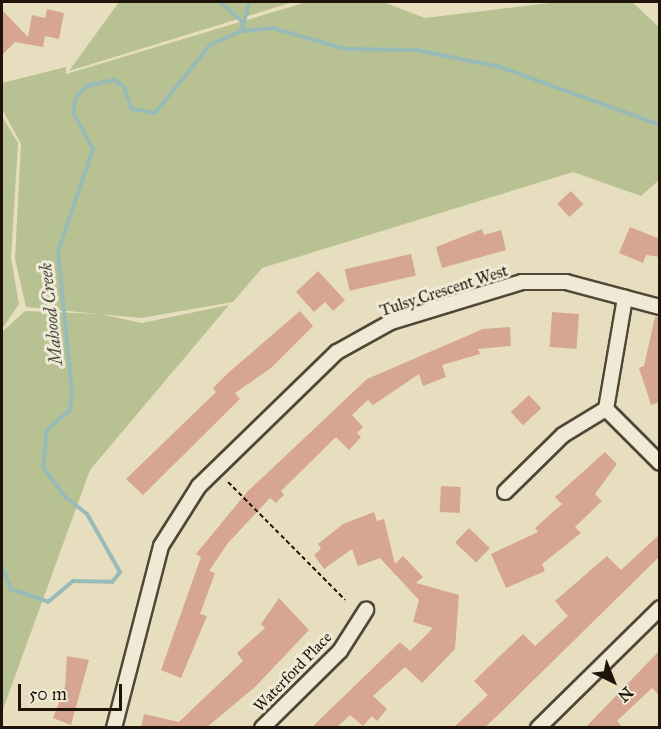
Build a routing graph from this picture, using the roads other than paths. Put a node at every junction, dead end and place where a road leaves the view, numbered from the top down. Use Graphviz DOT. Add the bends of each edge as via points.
graph roads {
  1 [pos="625,298"];
  2 [pos="660,307"];
  3 [pos="606,409"];
  4 [pos="660,463"];
  5 [pos="505,492"];
  6 [pos="660,608"];
  7 [pos="366,610"];
  8 [pos="543,726"];
  9 [pos="114,728"];
  10 [pos="262,728"];
  1 -- 2 [label="street, Tulsy Crescent West"];
  1 -- 3 [label="street"];
  1 -- 9 [label="street, Tulsy Crescent West" via="566,282 522,282 391,322 338,351 199,486 161,546"];
  3 -- 4 [label="street"];
  3 -- 5 [label="street" via="562,435"];
  6 -- 8 [label="street"];
  7 -- 10 [label="street, Waterford Place" via="340,651"];
}
